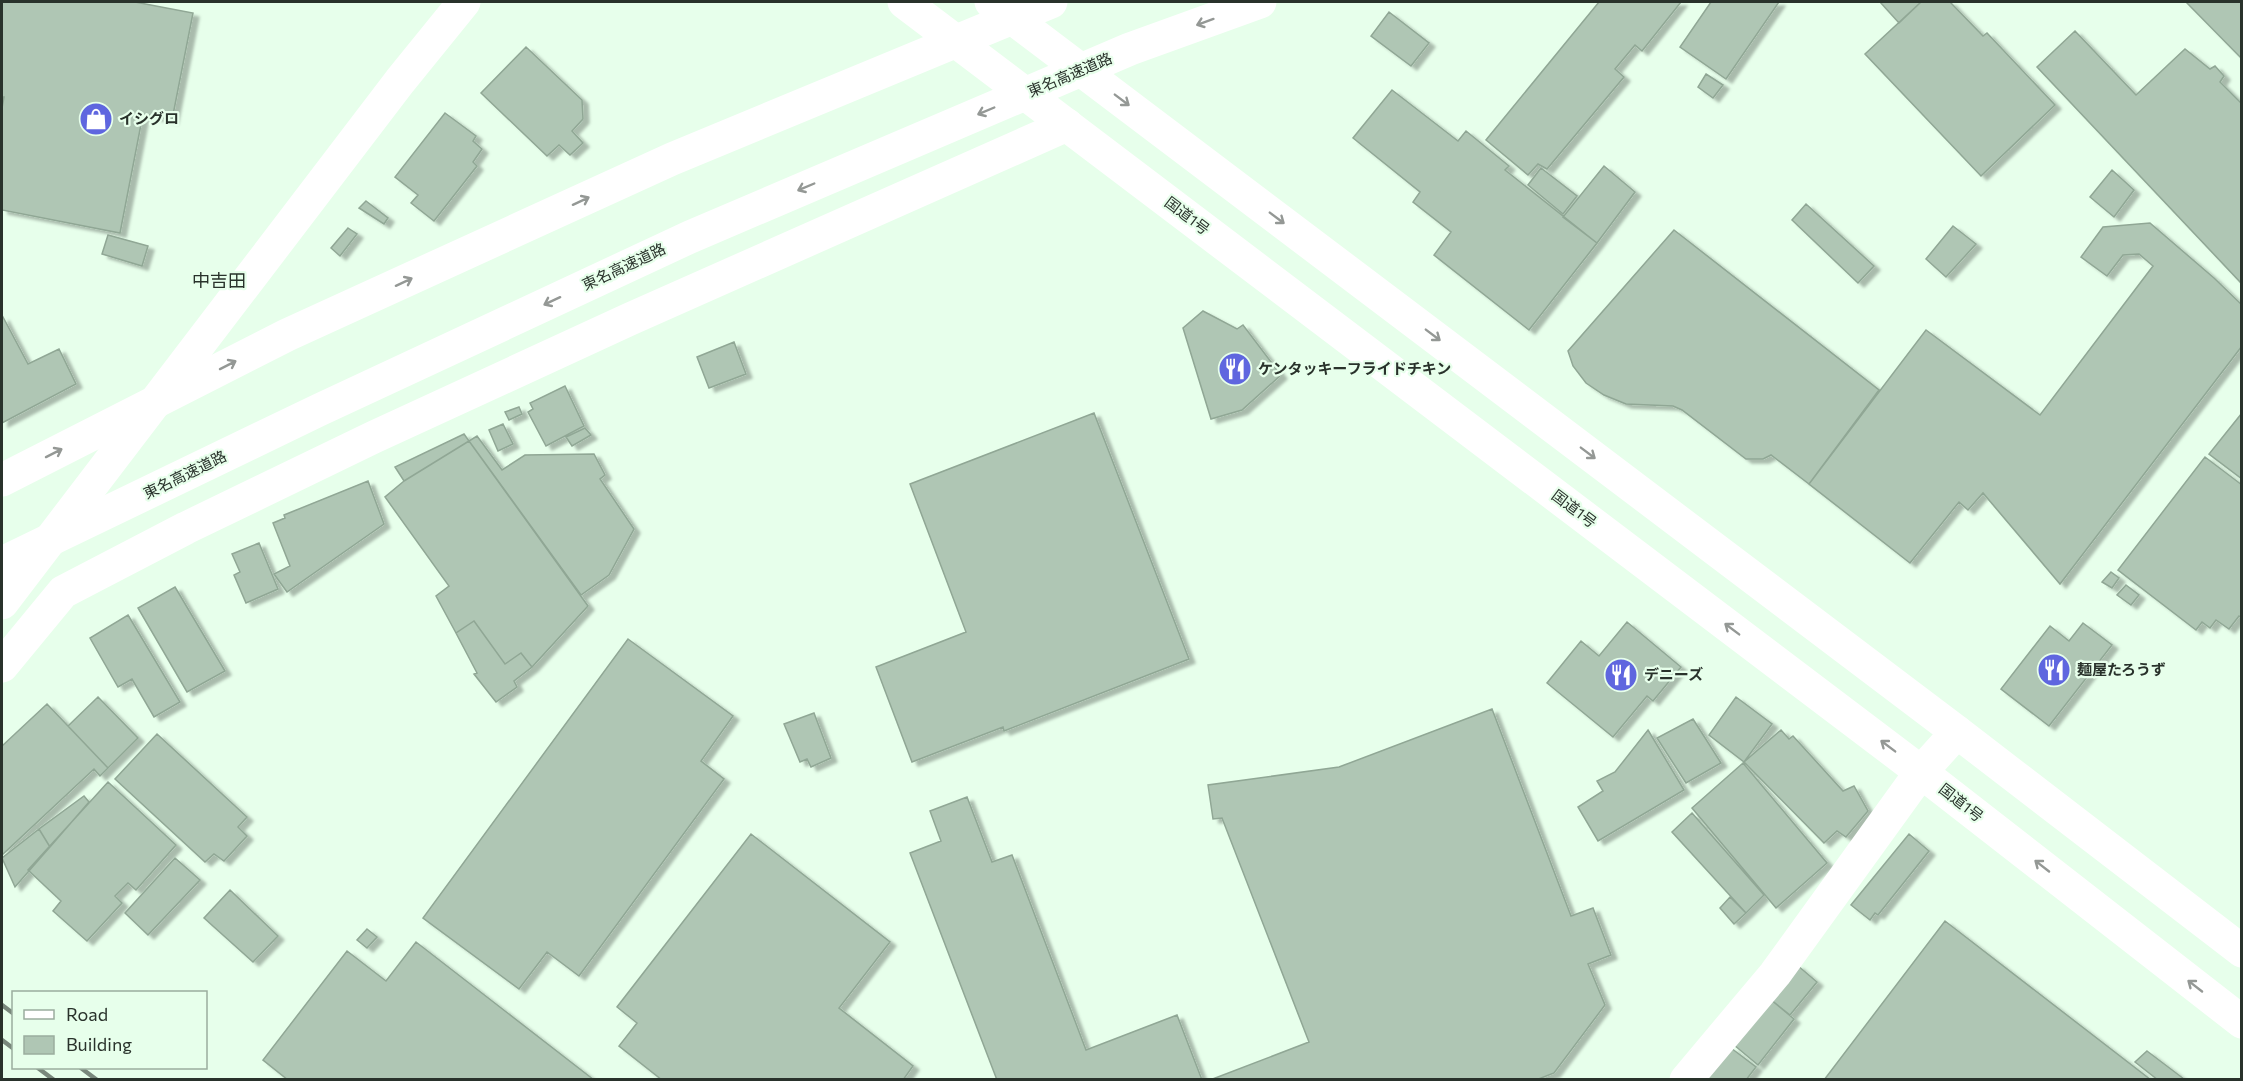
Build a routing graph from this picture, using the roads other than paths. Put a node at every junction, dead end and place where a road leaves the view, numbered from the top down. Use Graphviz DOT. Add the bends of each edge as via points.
graph roads {
  1 [pos="465,2"];
  2 [pos="904,2"];
  3 [pos="991,2"];
  4 [pos="1051,2"];
  5 [pos="1260,2"];
  6 [pos="1067,124"];
  7 [pos="2,480"];
  8 [pos="2,563"];
  9 [pos="2,603"];
  10 [pos="2,666"];
  11 [pos="1958,732"];
  12 [pos="1921,772"];
  13 [pos="2241,951"];
  14 [pos="2241,1022"];
  15 [pos="1686,1080"];
  1 -- 9 [label="main road"];
  2 -- 6 [label="main road, 国道1号"];
  3 -- 11 [label="main road, one-way"];
  7 -- 4 [label="main road, one-way" via="287,335 651,169"];
  5 -- 8 [label="main road, 東名高速道路, one-way" via="1130,49 690,237"];
  6 -- 10 [label="main road" via="374,436 186,528 63,592"];
  12 -- 6 [label="main road, 国道1号, one-way"];
  11 -- 12 [label="main road"];
  11 -- 13 [label="main road"];
  14 -- 12 [label="main road, 国道1号, one-way"];
  12 -- 15 [label="main road" via="1775,974"];
}
